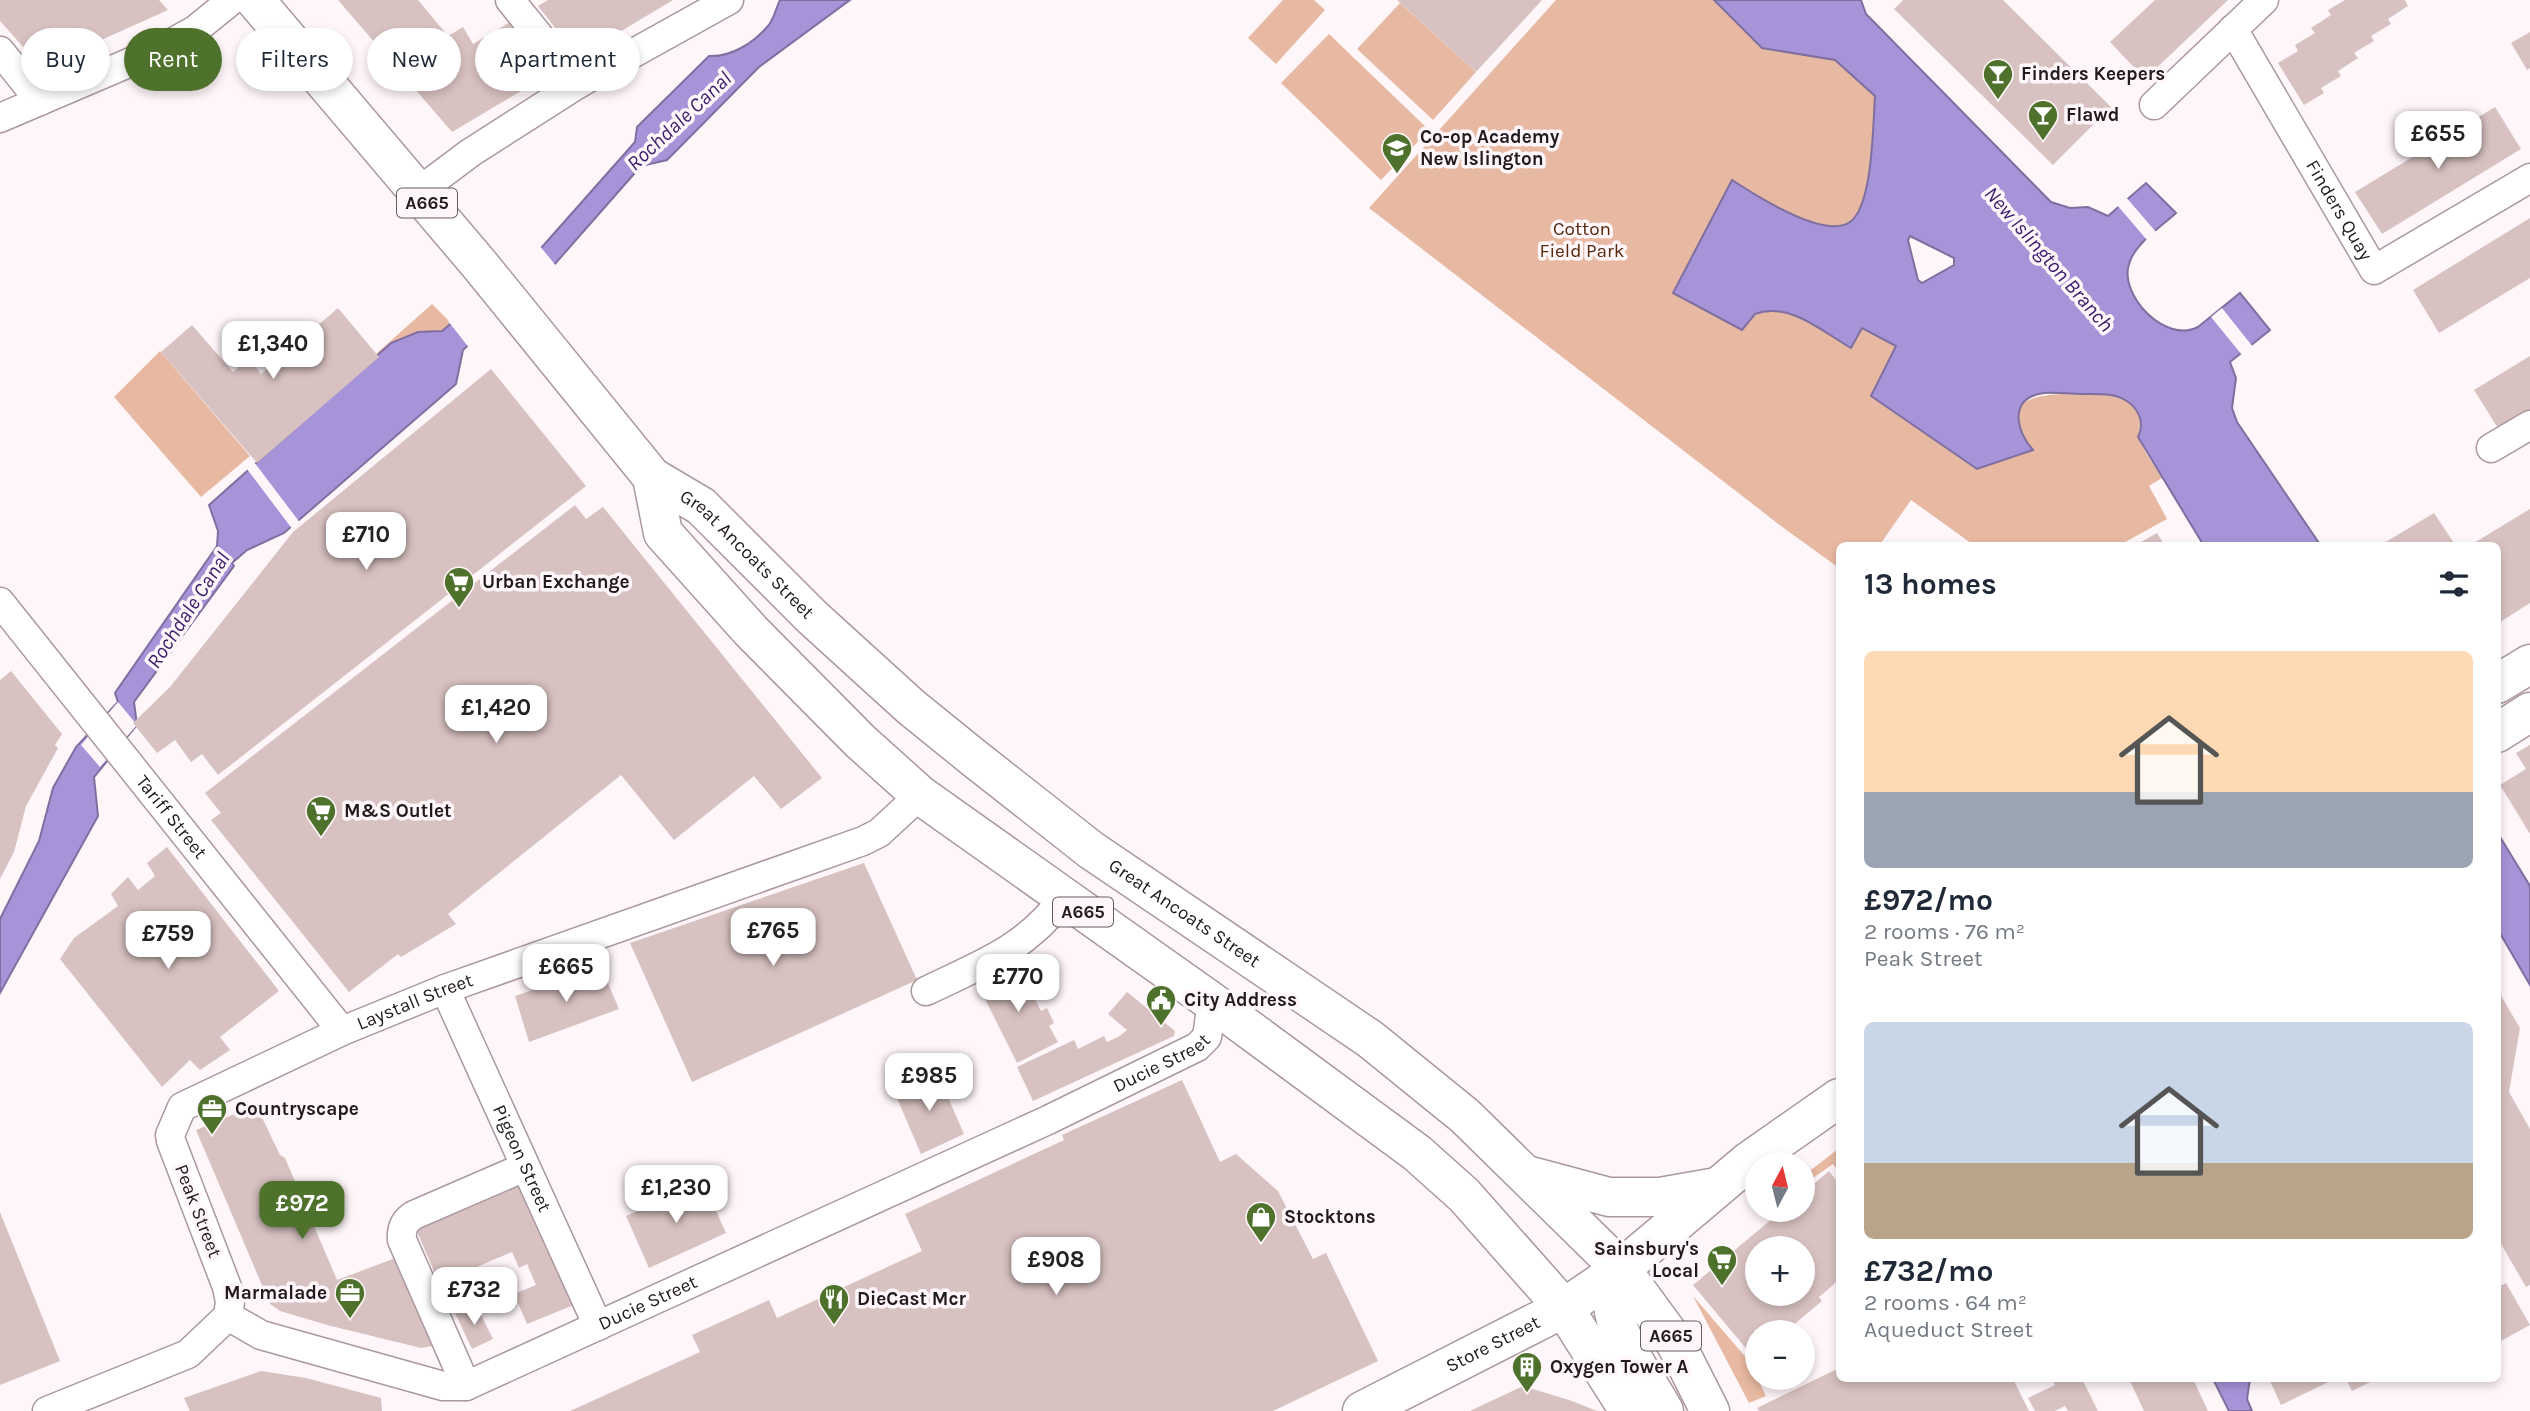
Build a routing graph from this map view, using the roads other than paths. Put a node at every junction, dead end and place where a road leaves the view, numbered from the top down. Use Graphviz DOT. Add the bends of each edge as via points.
graph roads {
  1 [pos="232,0"];
  2 [pos="255,0"];
  3 [pos="510,0"];
  4 [pos="2264,0"];
  5 [pos="720,2"];
  6 [pos="533,28"];
  7 [pos="2233,29"];
  8 [pos="640,48"];
  9 [pos="0,51"];
  10 [pos="567,91"];
  11 [pos="40,101"];
  12 [pos="2154,105"];
  13 [pos="0,118"];
  14 [pos="2530,178"];
  15 [pos="418,192"];
  16 [pos="2530,425"];
  17 [pos="2491,448"];
  18 [pos="652,477"];
  19 [pos="0,602"];
  20 [pos="2530,664"];
  21 [pos="2501,682"];
  22 [pos="2530,712"];
  23 [pos="2501,730"];
  24 [pos="974,758"];
  25 [pos="920,795"];
  26 [pos="1063,899"];
  27 [pos="1216,934"];
  28 [pos="445,989"];
  29 [pos="926,991"];
  30 [pos="1212,1002"];
  31 [pos="342,1031"];
  32 [pos="1836,1100"];
  33 [pos="182,1107"];
  34 [pos="525,1167"];
  35 [pos="1527,1175"];
  36 [pos="1717,1187"];
  37 [pos="1620,1269"];
  38 [pos="1564,1308"];
  39 [pos="228,1316"];
  40 [pos="598,1326"];
  41 [pos="466,1386"];
  42 [pos="47,1411"];
  43 [pos="1362,1411"];
  44 [pos="1629,1411"];
  45 [pos="1664,1411"];
  46 [pos="1710,1411"];
  1 -- 11 [label="street" via="195,30 159,50"];
  2 -- 15 [label="main road, Great Ancoats Street / A665"];
  3 -- 6 [label="street"];
  4 -- 7 [label="street"];
  5 -- 8 [label="street"];
  7 -- 12 [label="street"];
  7 -- 14 [label="street, Finders Quay" via="2374,270"];
  9 -- 11 [label="street"];
  10 -- 15 [label="street"];
  11 -- 13 [label="street"];
  15 -- 18 [label="main road, Great Ancoats Street / A665"];
  16 -- 17 [label="street"];
  18 -- 24 [label="main road, Great Ancoats Street / A665" via="701,506 812,617 911,708"];
  18 -- 25 [label="main road, Great Ancoats Street / A665" via="663,533 811,692"];
  19 -- 31 [label="street, Tariff Street"];
  20 -- 21 [label="main road"];
  22 -- 23 [label="main road"];
  24 -- 25 [label="main road"];
  24 -- 27 [label="main road, Great Ancoats Street / A665" via="1091,850"];
  25 -- 26 [label="main road, Great Ancoats Street / A665"];
  25 -- 28 [label="street, Laystall Street" via="880,833 863,841"];
  26 -- 29 [label="street" via="1046,922 1018,946"];
  26 -- 30 [label="main road, Great Ancoats Street / A665"];
  27 -- 30 [label="main road"];
  27 -- 35 [label="main road, Great Ancoats Street / A665" via="1419,1076"];
  28 -- 31 [label="street, Laystall Street"];
  28 -- 34 [label="street, Pigeon Street"];
  30 -- 38 [label="main road, Great Ancoats Street / A665" via="1417,1153 1464,1195"];
  30 -- 40 [label="street, Ducie Street" via="1208,1037 1197,1047"];
  31 -- 33 [label="street, Laystall Street"];
  32 -- 36 [label="main road, Store Street"];
  33 -- 39 [label="street, Peak Street" via="171,1141 228,1287"];
  34 -- 40 [label="street, Pigeon Street"];
  34 -- 41 [label="street" via="404,1223 401,1240"];
  35 -- 36 [label="main road" via="1609,1197 1660,1197"];
  35 -- 37 [label="main road, Great Ancoats Street / A665"];
  36 -- 37 [label="main road, Store Street"];
  37 -- 38 [label="main road, Store Street"];
  37 -- 45 [label="main road" via="1610,1297 1614,1321"];
  37 -- 46 [label="main road, Great Ancoats Street / A665" via="1676,1344"];
  38 -- 43 [label="main road, Store Street"];
  38 -- 44 [label="main road, Great Ancoats Street / A665"];
  39 -- 41 [label="street, Ducie Street" via="261,1335 443,1386"];
  39 -- 42 [label="street" via="188,1354"];
  40 -- 41 [label="street, Ducie Street"];
}
